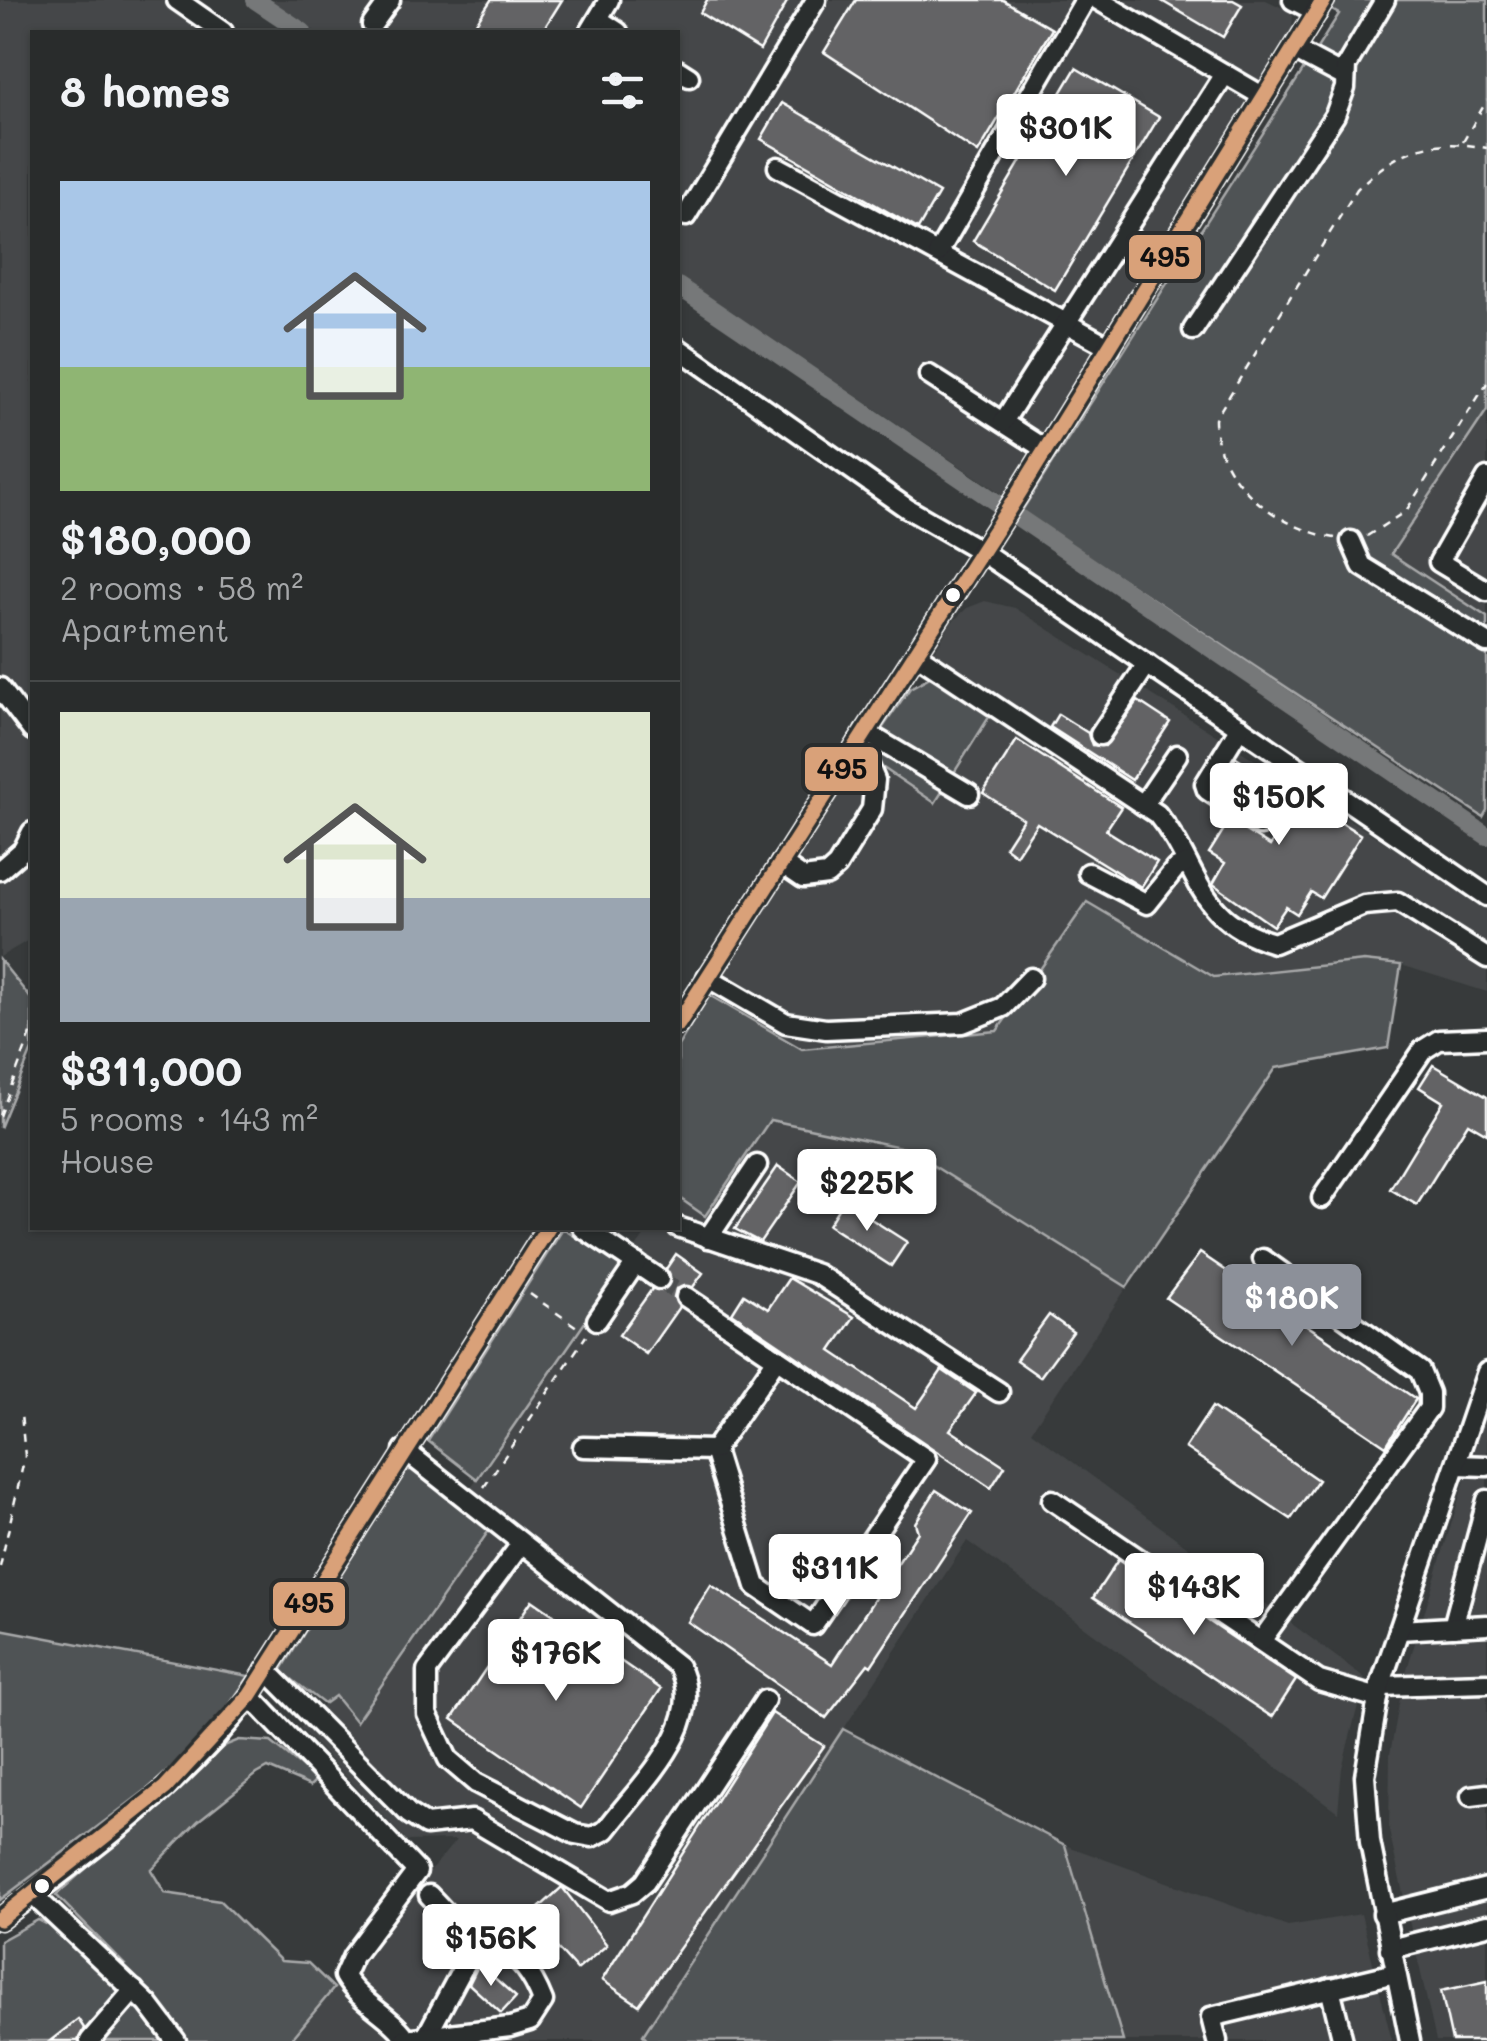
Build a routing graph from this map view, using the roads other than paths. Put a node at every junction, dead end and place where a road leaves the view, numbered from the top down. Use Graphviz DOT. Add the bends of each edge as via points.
graph roads {
  1 [pos="177,0"];
  2 [pos="390,0"];
  3 [pos="610,0"];
  4 [pos="816,0"];
  5 [pos="1086,0"];
  6 [pos="1098,0"];
  7 [pos="1294,0"];
  8 [pos="1385,0"];
  9 [pos="1321,6"];
  10 [pos="372,26"];
  11 [pos="594,26"];
  12 [pos="221,30"];
  13 [pos="1294,50"];
  14 [pos="1225,74"];
  15 [pos="1345,77"];
  16 [pos="1264,97"];
  17 [pos="778,167"];
  18 [pos="686,216"];
  19 [pos="938,253"];
  20 [pos="1068,320"];
  21 [pos="1193,330"];
  22 [pos="1110,347"];
  23 [pos="680,349"];
  24 [pos="929,375"];
  25 [pos="1003,422"];
  26 [pos="1046,450"];
  27 [pos="1487,478"];
  28 [pos="1351,541"];
  29 [pos="981,551"];
  30 [pos="1487,591"];
  31 [pos="1487,643"];
  32 [pos="916,654"];
  33 [pos="1147,664"];
  34 [pos="0,688"];
  35 [pos="30,727"];
  36 [pos="1240,727"];
  37 [pos="1100,735"];
  38 [pos="862,737"];
  39 [pos="1177,755"];
  40 [pos="970,794"];
  41 [pos="1144,805"];
  42 [pos="1260,824"];
  43 [pos="30,836"];
  44 [pos="781,862"];
  45 [pos="1186,864"];
  46 [pos="0,870"];
  47 [pos="1088,872"];
  48 [pos="1487,896"];
  49 [pos="1487,958"];
  50 [pos="708,977"];
  51 [pos="1030,978"];
  52 [pos="680,1021"];
  53 [pos="1487,1038"];
  54 [pos="757,1165"];
  55 [pos="1322,1198"];
  56 [pos="680,1228"];
  57 [pos="547,1230"];
  58 [pos="586,1230"];
  59 [pos="708,1238"];
  60 [pos="1263,1259"];
  61 [pos="636,1263"];
  62 [pos="659,1279"];
  63 [pos="686,1297"];
  64 [pos="597,1320"];
  65 [pos="777,1358"];
  66 [pos="1487,1372"];
  67 [pos="999,1392"];
  68 [pos="583,1447"];
  69 [pos="404,1450"];
  70 [pos="714,1450"];
  71 [pos="1457,1465"];
  72 [pos="1487,1466"];
  73 [pos="1052,1500"];
  74 [pos="1487,1500"];
  75 [pos="520,1544"];
  76 [pos="1487,1625"];
  77 [pos="1453,1627"];
  78 [pos="1399,1630"];
  79 [pos="1261,1641"];
  80 [pos="266,1670"];
  81 [pos="1487,1683"];
  82 [pos="1379,1692"];
  83 [pos="250,1696"];
  84 [pos="765,1700"];
  85 [pos="1487,1888"];
  86 [pos="33,1895"];
  87 [pos="428,1895"];
  88 [pos="1383,1914"];
  89 [pos="0,1919"];
  90 [pos="1487,1924"];
  91 [pos="1390,1949"];
  92 [pos="472,1951"];
  93 [pos="1396,1973"];
  94 [pos="1330,1988"];
  95 [pos="134,1990"];
  96 [pos="427,2034"];
  97 [pos="406,2040"];
  98 [pos="90,2041"];
  99 [pos="176,2041"];
  100 [pos="1217,2041"];
  101 [pos="1343,2041"];
  102 [pos="1410,2041"];
  1 -- 12 [label="street"];
  2 -- 10 [label="street"];
  3 -- 11 [label="street"];
  4 -- 18 [label="street"];
  5 -- 19 [label="street"];
  6 -- 14 [label="street"];
  7 -- 9 [label="street"];
  8 -- 15 [label="street"];
  9 -- 13 [label="street"];
  13 -- 15 [label="street"];
  13 -- 16 [label="street"];
  14 -- 16 [label="street"];
  14 -- 20 [label="street"];
  15 -- 21 [label="street" via="1334,115"];
  16 -- 22 [label="street"];
  17 -- 19 [label="street"];
  19 -- 20 [label="street"];
  20 -- 22 [label="street"];
  20 -- 25 [label="street"];
  22 -- 26 [label="street"];
  23 -- 29 [label="street" via="908,509"];
  24 -- 25 [label="street"];
  25 -- 26 [label="street"];
  26 -- 29 [label="street"];
  27 -- 30 [label="street" via="1439,562"];
  28 -- 31 [label="street" via="1362,566"];
  29 -- 32 [label="street"];
  29 -- 33 [label="street"];
  32 -- 38 [label="street"];
  32 -- 41 [label="street"];
  33 -- 36 [label="street"];
  33 -- 37 [label="street"];
  34 -- 35 [label="street"];
  36 -- 42 [label="street" via="1205,784"];
  36 -- 48 [label="street"];
  38 -- 40 [label="street"];
  38 -- 44 [label="street"];
  38 -- 44 [label="street" via="875,794 837,866 828,875 803,878"];
  39 -- 41 [label="street"];
  41 -- 45 [label="street" via="1174,834"];
  43 -- 46 [label="street"];
  44 -- 50 [label="street"];
  45 -- 47 [label="street" via="1174,869 1148,904"];
  45 -- 49 [label="street" via="1215,912 1262,940 1274,943 1364,905 1398,902"];
  50 -- 51 [label="street" via="786,1024 826,1028 963,1024 1002,1006"];
  50 -- 52 [label="street"];
  53 -- 55 [label="street" via="1440,1040 1423,1050"];
  54 -- 59 [label="street"];
  56 -- 59 [label="street"];
  57 -- 69 [label="street"];
  58 -- 61 [label="street"];
  59 -- 67 [label="street" via="817,1274"];
  60 -- 79 [label="street" via="1420,1372 1429,1408"];
  61 -- 62 [label="street"];
  61 -- 64 [label="street"];
  63 -- 65 [label="street"];
  65 -- 70 [label="street"];
  65 -- 70 [label="street" via="926,1459 813,1625 756,1586"];
  66 -- 71 [label="street"];
  68 -- 70 [label="street"];
  69 -- 75 [label="street"];
  69 -- 80 [label="street"];
  71 -- 72 [label="street"];
  71 -- 78 [label="street"];
  73 -- 79 [label="street"];
  74 -- 77 [label="street"];
  75 -- 75 [label="street" via="678,1666 686,1680 681,1728 606,1830 592,1836 575,1834 476,1783 448,1759 427,1714 427,1671"];
  76 -- 77 [label="street"];
  77 -- 78 [label="street"];
  78 -- 82 [label="street"];
  79 -- 82 [label="street" via="1319,1681"];
  80 -- 83 [label="street"];
  80 -- 84 [label="street" via="409,1814 426,1825 472,1820 608,1901 645,1882"];
  81 -- 82 [label="street"];
  82 -- 88 [label="street" via="1365,1776"];
  83 -- 86 [label="street" via="213,1746 171,1785"];
  83 -- 97 [label="street" via="418,1871 344,1976 403,2028"];
  85 -- 88 [label="street"];
  86 -- 89 [label="street"];
  86 -- 95 [label="street"];
  87 -- 92 [label="street" via="446,1913 447,1938"];
  88 -- 91 [label="street"];
  90 -- 91 [label="street"];
  91 -- 93 [label="street"];
  92 -- 96 [label="street"];
  92 -- 96 [label="street" via="503,1951 533,1977 543,2002 530,2020 510,2028"];
  93 -- 94 [label="street"];
  93 -- 102 [label="street"];
  94 -- 100 [label="street" via="1212,2017"];
  94 -- 101 [label="street"];
  95 -- 98 [label="street"];
  95 -- 99 [label="street"];
  96 -- 97 [label="street"];
}
